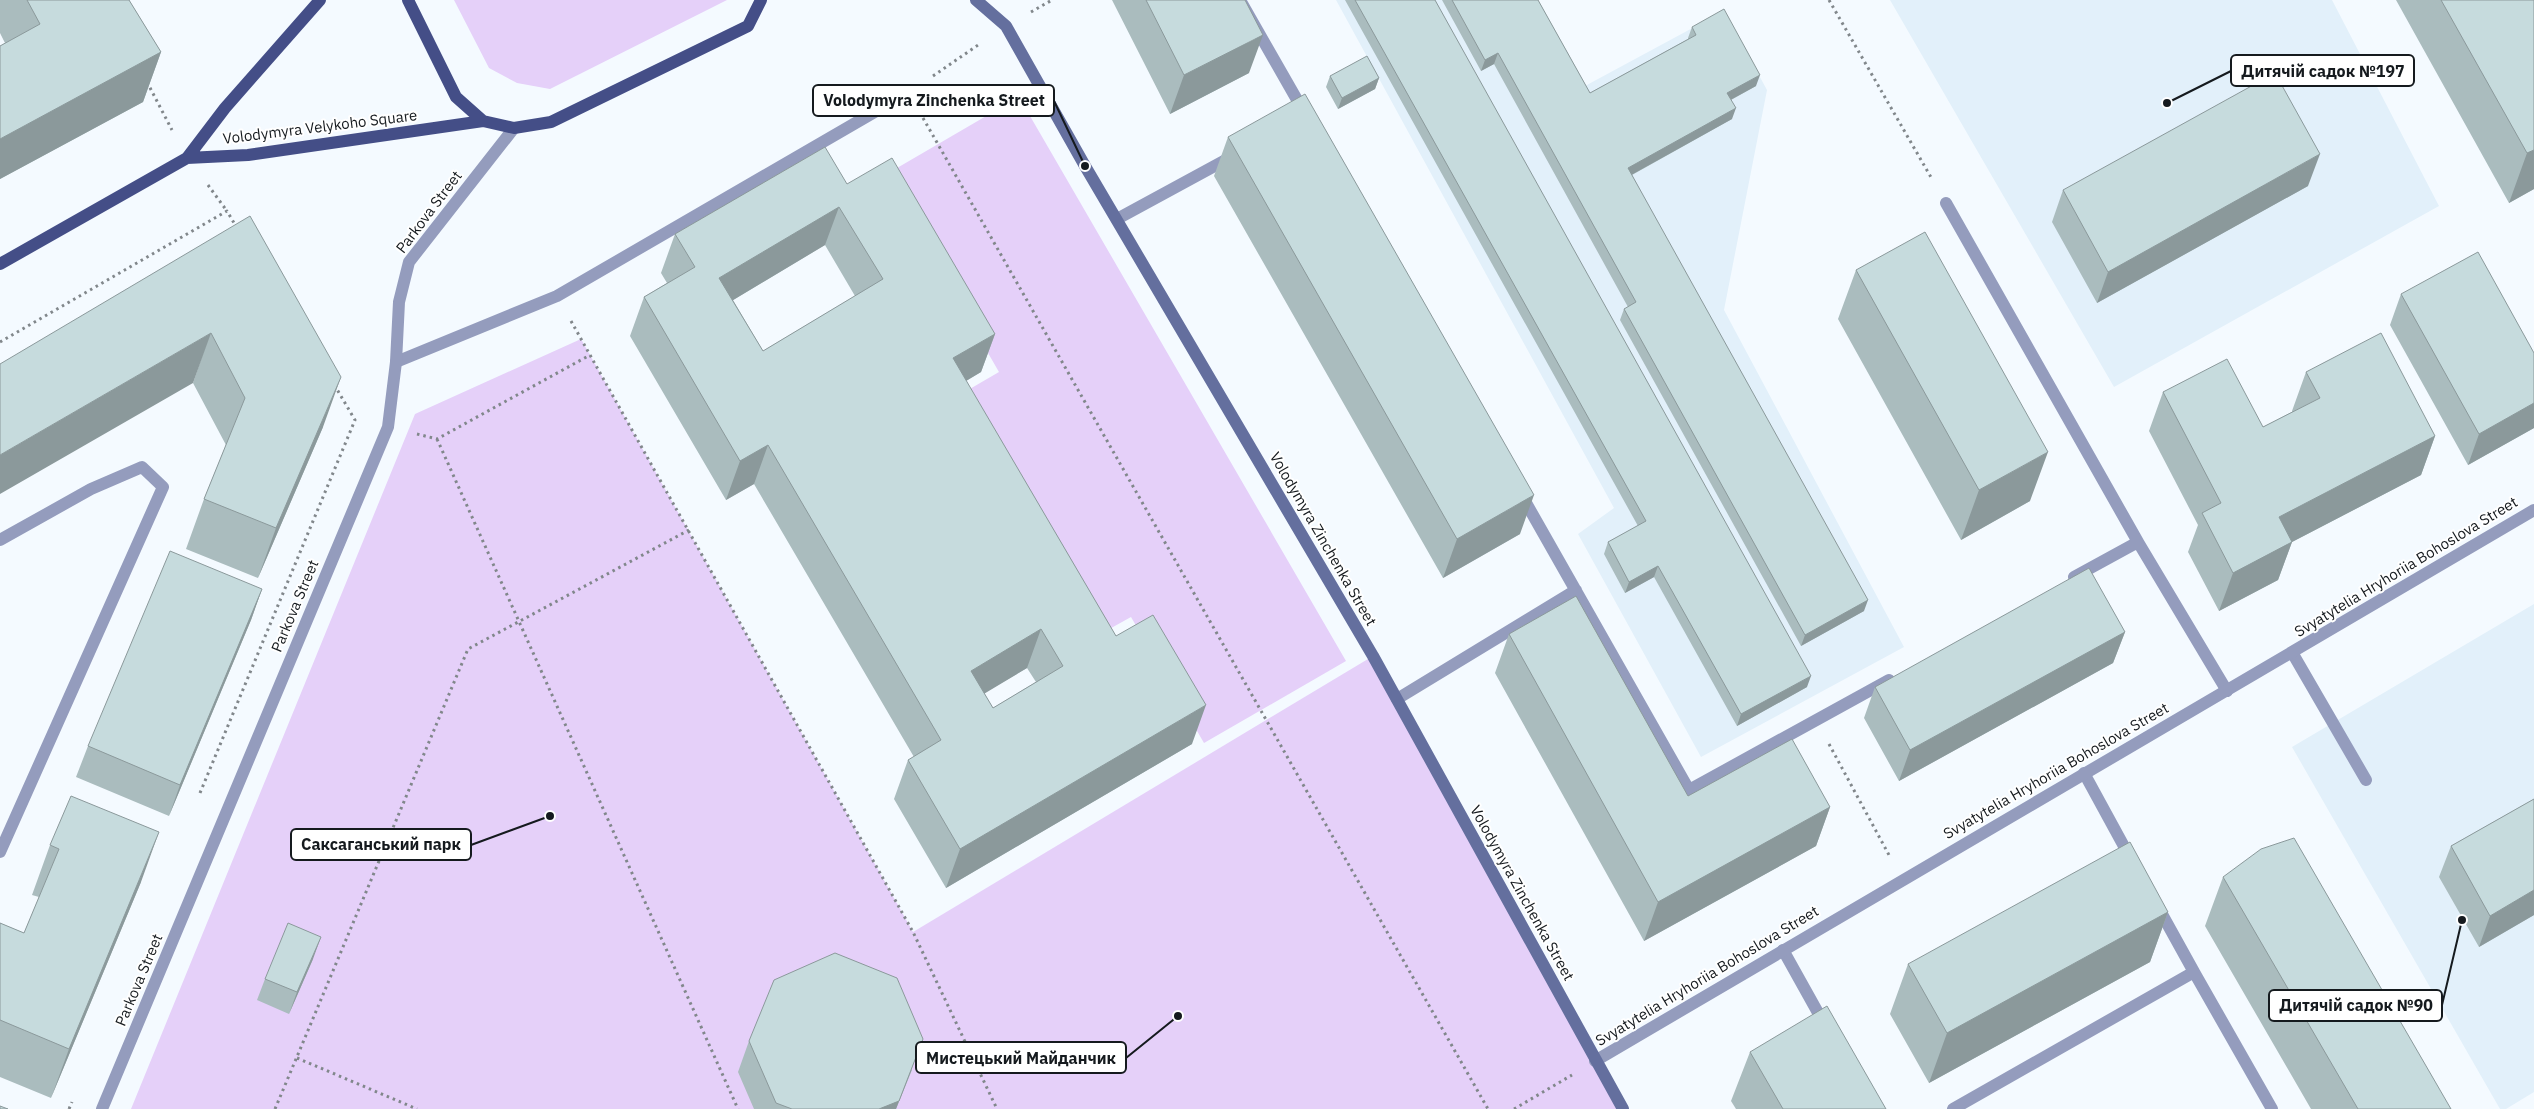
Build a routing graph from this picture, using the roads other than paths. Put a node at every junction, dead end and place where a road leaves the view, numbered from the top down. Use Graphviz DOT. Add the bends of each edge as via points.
graph roads {
  1 [pos="320,0"];
  2 [pos="408,0"];
  3 [pos="761,0"];
  4 [pos="976,0"];
  5 [pos="990,0"];
  6 [pos="1240,0"];
  7 [pos="1006,26"];
  8 [pos="909,92"];
  9 [pos="1305,120"];
  10 [pos="483,121"];
  11 [pos="514,128"];
  12 [pos="1246,149"];
  13 [pos="187,158"];
  14 [pos="1946,203"];
  15 [pos="1117,219"];
  16 [pos="0,264"];
  17 [pos="396,362"];
  18 [pos="1517,487"];
  19 [pos="2534,510"];
  20 [pos="0,540"];
  21 [pos="2138,542"];
  22 [pos="2060,585"];
  23 [pos="1576,590"];
  24 [pos="2293,654"];
  25 [pos="1903,672"];
  26 [pos="2226,691"];
  27 [pos="1396,700"];
  28 [pos="2084,774"];
  29 [pos="2366,780"];
  30 [pos="0,852"];
  31 [pos="2137,868"];
  32 [pos="2151,894"];
  33 [pos="1783,950"];
  34 [pos="2194,972"];
  35 [pos="1835,1042"];
  36 [pos="1596,1061"];
  37 [pos="102,1109"];
  38 [pos="1622,1109"];
  39 [pos="1953,1109"];
  40 [pos="2272,1109"];
  1 -- 13 [label="main road, Volodymyra Velykoho Square" via="224,108"];
  2 -- 10 [label="main road, Volodymyra Velykoho Square" via="456,97"];
  3 -- 11 [label="main road, Volodymyra Velykoho Square" via="748,26 551,122"];
  4 -- 7 [label="main road, Volodymyra Zinchenka Street"];
  5 -- 7 [label="main road"];
  6 -- 9 [label="street"];
  7 -- 15 [label="main road, Volodymyra Zinchenka Street"];
  8 -- 17 [label="street" via="557,296"];
  10 -- 11 [label="main road, Volodymyra Velykoho Square"];
  10 -- 13 [label="main road, Volodymyra Velykoho Square" via="248,155"];
  11 -- 17 [label="street, Parkova Street" via="409,262 399,302"];
  12 -- 15 [label="street"];
  13 -- 16 [label="main road"];
  14 -- 21 [label="street"];
  15 -- 27 [label="main road, Volodymyra Zinchenka Street"];
  17 -- 37 [label="street, Parkova Street" via="388,427"];
  18 -- 23 [label="street"];
  19 -- 24 [label="street, Svyatytelia Hryhoriia Bohoslova Street"];
  20 -- 30 [label="street" via="91,489 142,467 163,487"];
  21 -- 22 [label="street"];
  21 -- 26 [label="street"];
  23 -- 25 [label="street" via="1689,790"];
  23 -- 27 [label="street"];
  24 -- 26 [label="street, Svyatytelia Hryhoriia Bohoslova Street"];
  24 -- 29 [label="street"];
  26 -- 28 [label="street, Svyatytelia Hryhoriia Bohoslova Street"];
  27 -- 36 [label="main road, Volodymyra Zinchenka Street"];
  28 -- 31 [label="street"];
  28 -- 33 [label="street, Svyatytelia Hryhoriia Bohoslova Street"];
  32 -- 34 [label="street"];
  33 -- 35 [label="street"];
  33 -- 36 [label="street, Svyatytelia Hryhoriia Bohoslova Street"];
  34 -- 39 [label="street"];
  34 -- 40 [label="street"];
  36 -- 38 [label="main road, Volodymyra Zinchenka Street"];
}
